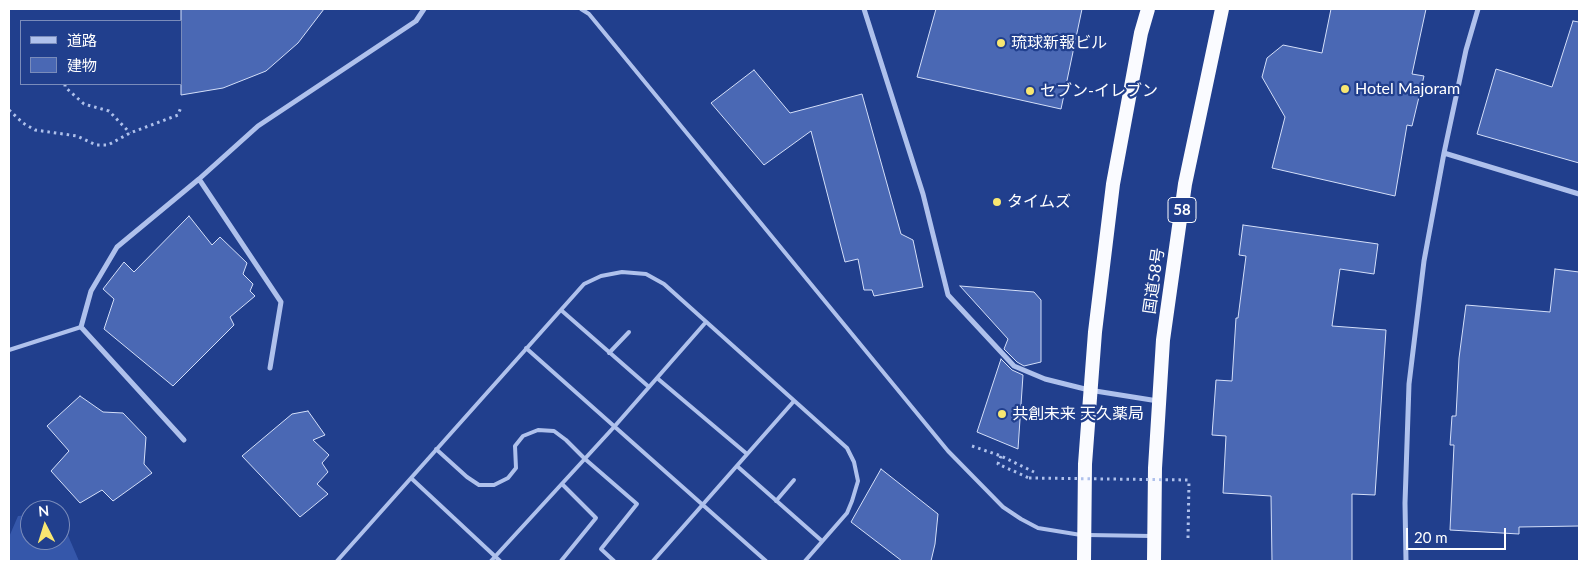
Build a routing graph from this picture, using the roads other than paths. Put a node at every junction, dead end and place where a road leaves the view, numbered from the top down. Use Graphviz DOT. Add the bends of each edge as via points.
graph roads {
  1 [pos="424,9"];
  2 [pos="581,9"];
  3 [pos="864,9"];
  4 [pos="1148,9"];
  5 [pos="1222,9"];
  6 [pos="1478,9"];
  7 [pos="1444,154"];
  8 [pos="199,178"];
  9 [pos="1579,194"];
  10 [pos="561,310"];
  11 [pos="706,322"];
  12 [pos="81,327"];
  13 [pos="629,332"];
  14 [pos="526,348"];
  15 [pos="9,350"];
  16 [pos="609,353"];
  17 [pos="270,368"];
  18 [pos="657,378"];
  19 [pos="649,387"];
  20 [pos="1089,390"];
  21 [pos="794,401"];
  22 [pos="1158,401"];
  23 [pos="614,427"];
  24 [pos="184,440"];
  25 [pos="436,449"];
  26 [pos="747,454"];
  27 [pos="585,459"];
  28 [pos="737,466"];
  29 [pos="411,478"];
  30 [pos="794,480"];
  31 [pos="562,484"];
  32 [pos="776,501"];
  33 [pos="702,506"];
  34 [pos="1084,535"];
  35 [pos="1154,536"];
  36 [pos="822,541"];
  37 [pos="495,557"];
  38 [pos="337,561"];
  39 [pos="491,561"];
  40 [pos="500,561"];
  41 [pos="561,561"];
  42 [pos="614,561"];
  43 [pos="653,561"];
  44 [pos="766,561"];
  45 [pos="805,561"];
  46 [pos="1084,561"];
  47 [pos="1154,561"];
  48 [pos="1406,561"];
  1 -- 8 [label="street" via="416,21 258,126"];
  2 -- 34 [label="lane" via="589,14 948,451 1003,507 1021,519 1038,528"];
  3 -- 20 [label="street" via="923,194 948,295 1014,366 1045,379"];
  4 -- 20 [label="highway" via="1113,184"];
  5 -- 22 [label="highway, 国道58号 / 58" via="1185,184 1163,340"];
  6 -- 7 [label="street"];
  7 -- 9 [label="street"];
  7 -- 48 [label="street" via="1424,261 1409,384"];
  8 -- 12 [label="street" via="117,247 91,291"];
  8 -- 17 [label="street" via="281,302"];
  10 -- 11 [label="lane" via="584,284 601,276 622,272 646,274 664,284"];
  10 -- 14 [label="lane"];
  10 -- 16 [label="lane"];
  11 -- 18 [label="lane"];
  11 -- 21 [label="lane"];
  12 -- 15 [label="lane"];
  12 -- 24 [label="street"];
  13 -- 16 [label="lane"];
  14 -- 23 [label="lane"];
  14 -- 25 [label="lane"];
  16 -- 19 [label="lane"];
  18 -- 19 [label="lane"];
  18 -- 26 [label="lane"];
  19 -- 23 [label="lane"];
  20 -- 22 [label="street"];
  20 -- 34 [label="highway"];
  21 -- 26 [label="lane"];
  21 -- 36 [label="lane" via="847,448 858,481 847,514"];
  22 -- 35 [label="highway, 国道58号 / 58"];
  23 -- 27 [label="lane"];
  23 -- 33 [label="lane"];
  25 -- 27 [label="lane" via="479,485 494,485 508,478 516,468 515,446 524,436 538,430 554,431"];
  25 -- 29 [label="lane"];
  26 -- 28 [label="lane"];
  27 -- 31 [label="lane"];
  27 -- 42 [label="lane" via="637,504 601,550"];
  28 -- 32 [label="lane"];
  28 -- 33 [label="lane"];
  29 -- 37 [label="lane"];
  29 -- 38 [label="lane"];
  30 -- 32 [label="lane"];
  31 -- 37 [label="lane"];
  31 -- 41 [label="lane" via="596,518"];
  32 -- 36 [label="lane"];
  33 -- 43 [label="lane"];
  33 -- 44 [label="lane"];
  34 -- 35 [label="lane"];
  34 -- 46 [label="highway"];
  35 -- 47 [label="highway, 国道58号 / 58"];
  36 -- 45 [label="lane"];
  37 -- 39 [label="lane"];
  37 -- 40 [label="lane"];
}
